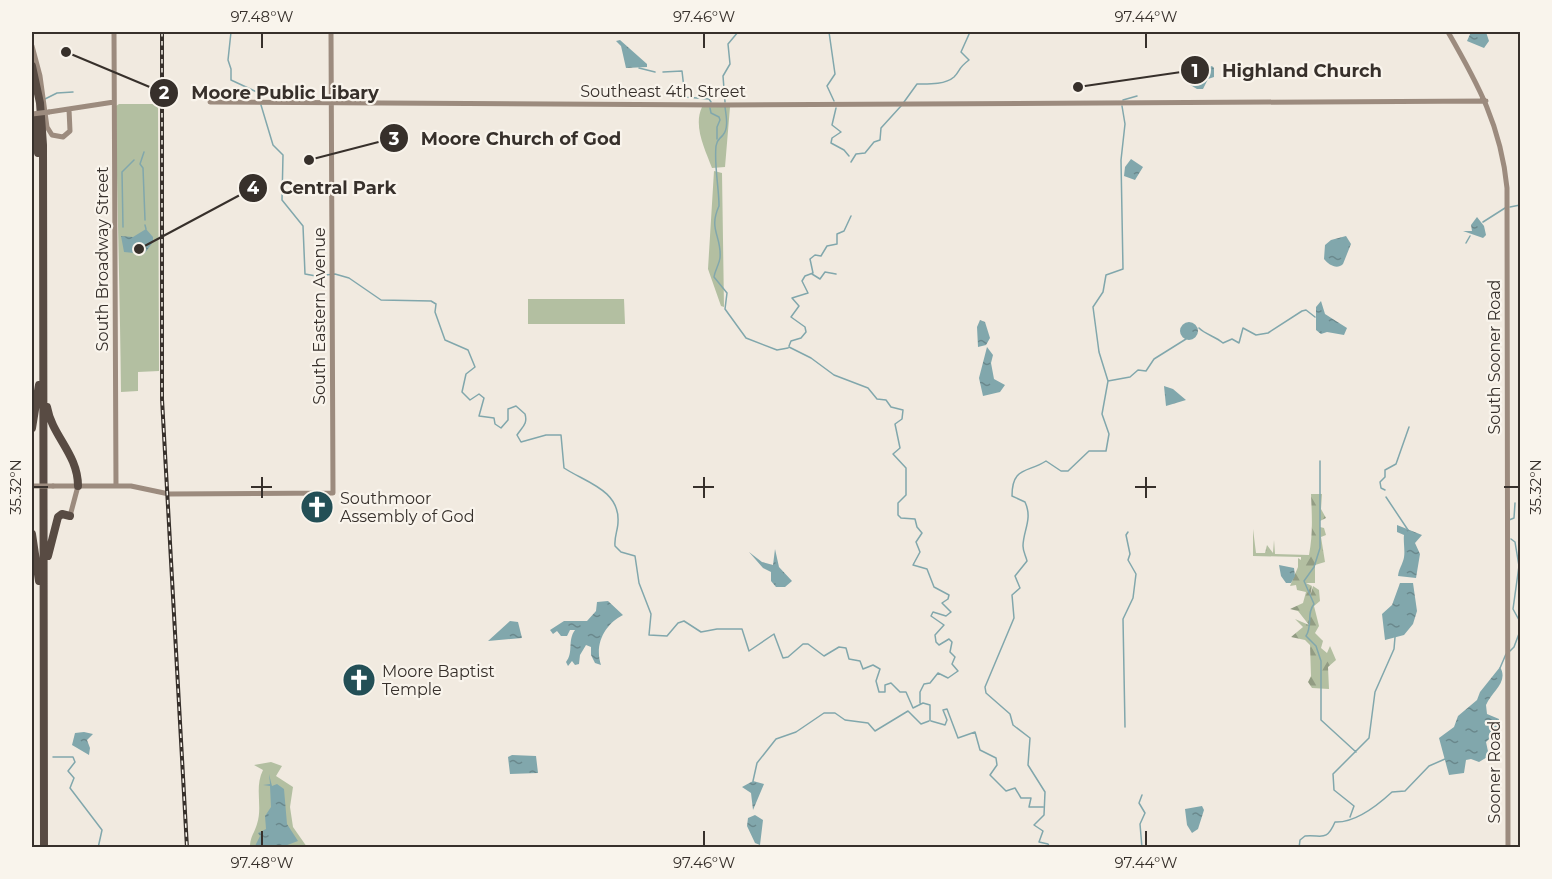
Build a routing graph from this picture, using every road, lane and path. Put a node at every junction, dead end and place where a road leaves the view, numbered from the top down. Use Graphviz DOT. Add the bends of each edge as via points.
graph roads {
  1 [pos="114,32"];
  2 [pos="331,32"];
  3 [pos="1448,32"];
  4 [pos="32,46"];
  5 [pos="32,66"];
  6 [pos="42,86"];
  7 [pos="32,87"];
  8 [pos="1486,101"];
  9 [pos="114,102"];
  10 [pos="210,102"];
  11 [pos="332,102"];
  12 [pos="69,109"];
  13 [pos="32,117"];
  14 [pos="46,127"];
  15 [pos="38,153"];
  16 [pos="44,171"];
  17 [pos="41,386"];
  18 [pos="32,428"];
  19 [pos="32,486"];
  20 [pos="78,486"];
  21 [pos="116,486"];
  22 [pos="70,516"];
  23 [pos="32,534"];
  24 [pos="41,581"];
  25 [pos="1508,696"];
  26 [pos="39,848"];
  27 [pos="44,848"];
  28 [pos="1508,848"];
  1 -- 9 [label="main road, South Broadway Street"];
  2 -- 11 [label="main road, South Eastern Avenue"];
  3 -- 8 [label="main road, South Sooner Road"];
  4 -- 6 [label="main road"];
  5 -- 6 [label="highway"];
  5 -- 16 [label="highway" via="42,119"];
  6 -- 14 [label="main road"];
  7 -- 15 [label="highway"];
  8 -- 11 [label="main road, Southeast 4th Street" via="722,105"];
  8 -- 25 [label="main road, South Sooner Road" via="1501,150 1508,200"];
  9 -- 12 [label="main road"];
  9 -- 21 [label="main road, South Broadway Street"];
  10 -- 11 [label="main road, Southeast 4th Street"];
  11 -- 21 [label="main road, South Eastern Avenue" via="333,493 169,494"];
  12 -- 13 [label="main road, bridge"];
  12 -- 14 [label="main road" via="68,134 55,137"];
  13 -- 15 [label="highway"];
  14 -- 16 [label="highway"];
  15 -- 17 [label="highway"];
  16 -- 17 [label="highway"];
  17 -- 18 [label="highway"];
  17 -- 20 [label="highway" via="49,415 72,458"];
  17 -- 24 [label="highway"];
  19 -- 20 [label="main road, bridge"];
  20 -- 21 [label="main road"];
  20 -- 22 [label="main road"];
  22 -- 24 [label="highway" via="62,514 57,519"];
  23 -- 24 [label="highway"];
  24 -- 26 [label="highway"];
  24 -- 27 [label="highway"];
  25 -- 28 [label="main road, Sooner Road"];
}
